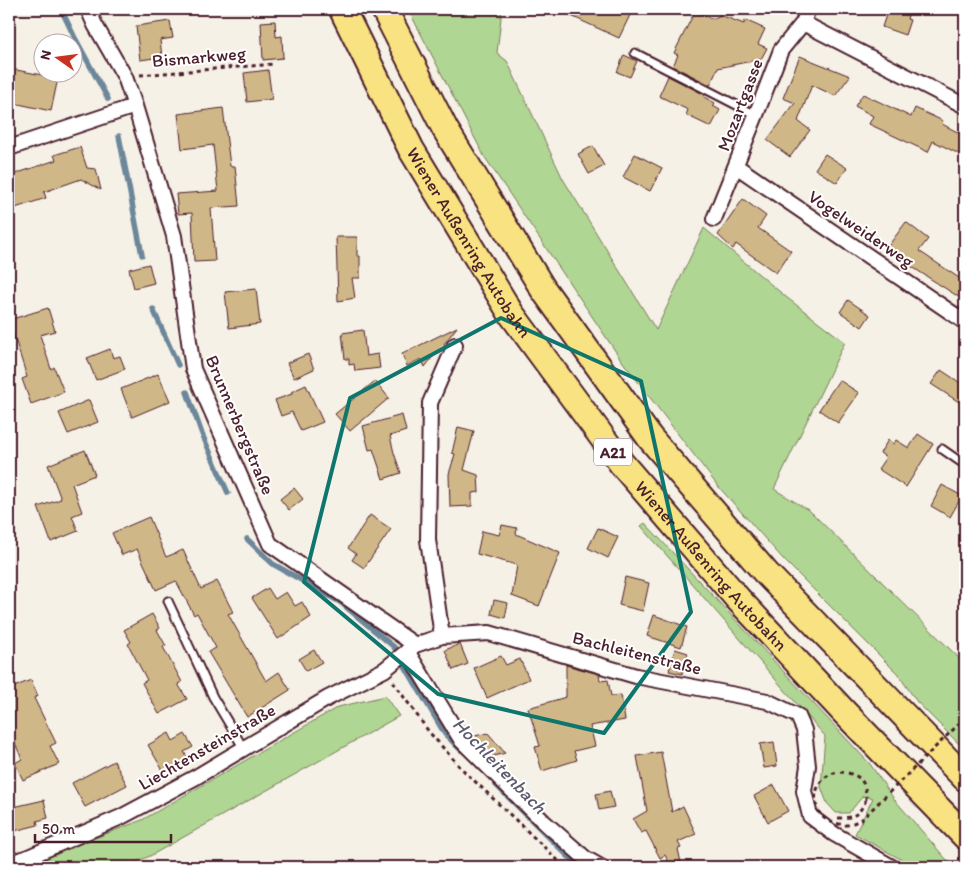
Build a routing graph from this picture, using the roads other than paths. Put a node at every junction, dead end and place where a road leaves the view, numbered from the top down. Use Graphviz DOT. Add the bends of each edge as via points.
graph roads {
  1 [pos="88,9"];
  2 [pos="342,9"];
  3 [pos="384,9"];
  4 [pos="808,9"];
  5 [pos="803,22"];
  6 [pos="635,53"];
  7 [pos="135,106"];
  8 [pos="965,106"];
  9 [pos="756,116"];
  10 [pos="9,148"];
  11 [pos="736,166"];
  12 [pos="714,219"];
  13 [pos="965,322"];
  14 [pos="455,345"];
  15 [pos="942,449"];
  16 [pos="965,465"];
  17 [pos="168,601"];
  18 [pos="442,636"];
  19 [pos="408,651"];
  20 [pos="244,749"];
  21 [pos="965,778"];
  22 [pos="965,836"];
  23 [pos="9,863"];
  24 [pos="602,867"];
  25 [pos="892,867"];
  1 -- 7 [label="street, Brunnerbergstraße" via="125,77"];
  2 -- 22 [label="highway, Wiener Außenring Autobahn / A21" via="411,149 510,312 622,464 738,598"];
  3 -- 21 [label="highway, Wiener Außenring Autobahn / A21" via="444,129 543,290 650,438 766,573"];
  4 -- 5 [label="street, Mozartgasse"];
  5 -- 8 [label="street"];
  5 -- 9 [label="street, Mozartgasse" via="781,50"];
  6 -- 9 [label="lane"];
  7 -- 10 [label="street"];
  7 -- 19 [label="street, Brunnerbergstraße" via="174,236 193,369 270,544"];
  9 -- 11 [label="street, Mozartgasse"];
  11 -- 12 [label="street, Mozartgasse"];
  11 -- 13 [label="street, Vogelweiderweg"];
  14 -- 18 [label="street" via="430,403 428,540"];
  15 -- 16 [label="lane"];
  17 -- 20 [label="lane" via="213,697"];
  18 -- 19 [label="street, Bachleitenstraße"];
  18 -- 25 [label="street, Bachleitenstraße" via="489,633 636,676 766,701 798,716 804,730 808,766 804,791 810,816 834,834"];
  19 -- 20 [label="street, Liechtensteinstraße" via="384,670 328,698"];
  19 -- 24 [label="street, Brunnerbergstraße" via="462,741 544,822 585,858"];
  20 -- 23 [label="street, Liechtensteinstraße" via="121,817"];
}
